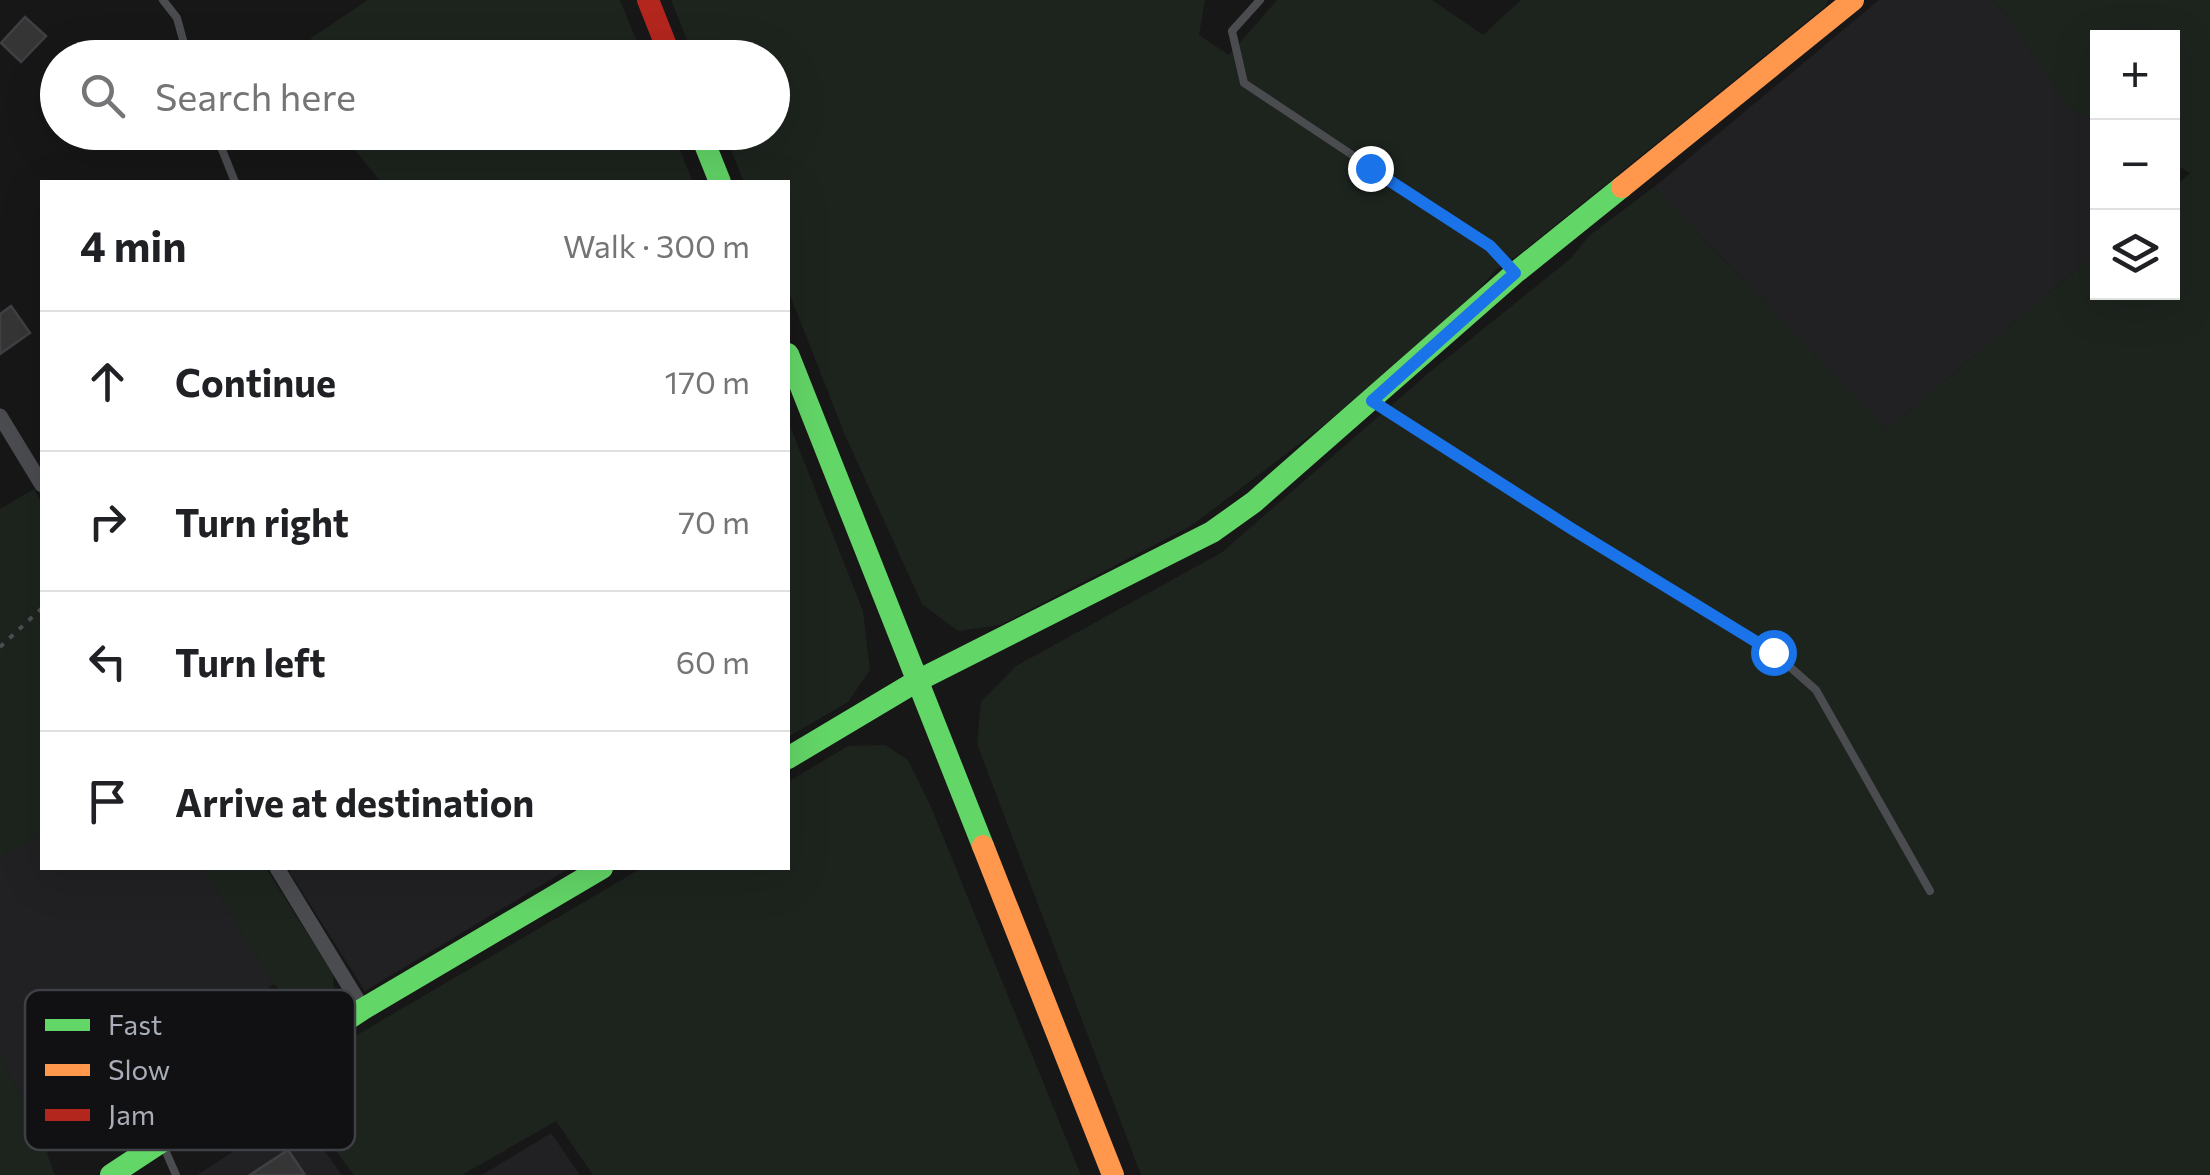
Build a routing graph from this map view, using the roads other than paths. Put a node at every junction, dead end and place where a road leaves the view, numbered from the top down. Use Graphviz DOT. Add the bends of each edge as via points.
graph roads {
  1 [pos="162,0"];
  2 [pos="648,0"];
  3 [pos="1260,0"];
  4 [pos="1853,0"];
  5 [pos="183,40"];
  6 [pos="664,40"];
  7 [pos="222,150"];
  8 [pos="707,150"];
  9 [pos="233,180"];
  10 [pos="719,180"];
  11 [pos="1515,273"];
  12 [pos="790,359"];
  13 [pos="1372,401"];
  14 [pos="0,416"];
  15 [pos="40,482"];
  16 [pos="916,681"];
  17 [pos="790,757"];
  18 [pos="278,870"];
  19 [pos="599,870"];
  20 [pos="1930,891"];
  21 [pos="351,990"];
  22 [pos="355,996"];
  23 [pos="363,1009"];
  24 [pos="355,1014"];
  25 [pos="148,1150"];
  26 [pos="165,1150"];
  27 [pos="111,1175"];
  28 [pos="176,1175"];
  29 [pos="1113,1175"];
  1 -- 5 [label="lane"];
  2 -- 6 [label="main road"];
  3 -- 11 [label="lane" via="1232,32 1244,83 1490,246"];
  4 -- 11 [label="main road"];
  7 -- 9 [label="lane"];
  8 -- 10 [label="main road"];
  11 -- 13 [label="main road"];
  12 -- 16 [label="main road"];
  13 -- 16 [label="main road" via="1212,532"];
  13 -- 20 [label="lane" via="1773,652 1816,690"];
  14 -- 15 [label="street"];
  16 -- 17 [label="main road"];
  16 -- 29 [label="main road"];
  18 -- 21 [label="street"];
  19 -- 23 [label="main road"];
  22 -- 23 [label="street"];
  23 -- 24 [label="main road"];
  25 -- 27 [label="main road"];
  26 -- 28 [label="lane"];
}
